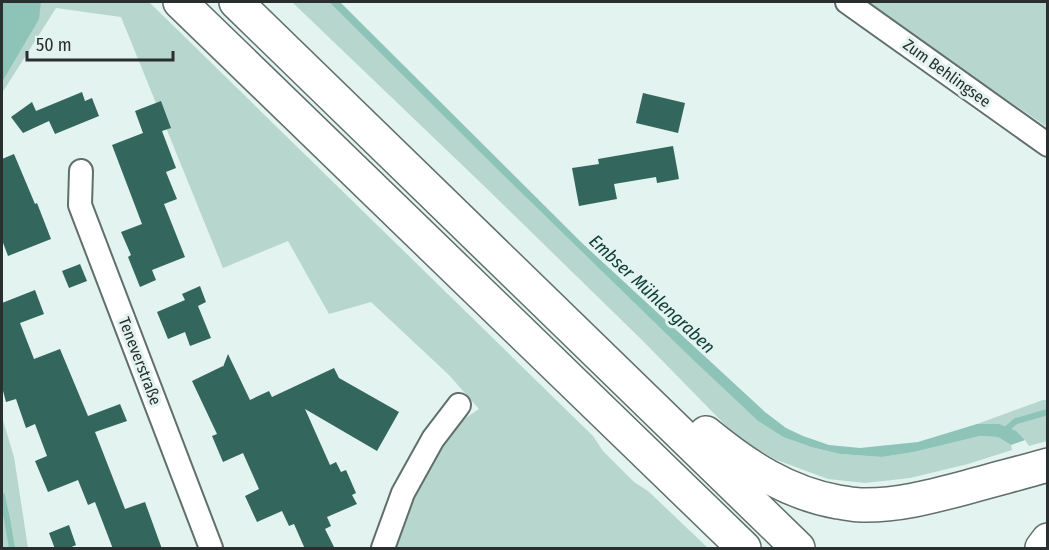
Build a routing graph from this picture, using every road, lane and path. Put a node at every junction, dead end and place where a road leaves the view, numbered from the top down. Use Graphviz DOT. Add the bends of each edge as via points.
graph roads {
  1 [pos="180,2"];
  2 [pos="236,2"];
  3 [pos="847,2"];
  4 [pos="1047,145"];
  5 [pos="81,171"];
  6 [pos="605,360"];
  7 [pos="459,405"];
  8 [pos="1047,465"];
  9 [pos="1047,540"];
  10 [pos="211,549"];
  11 [pos="383,549"];
  12 [pos="744,549"];
  13 [pos="798,549"];
  14 [pos="1042,549"];
  1 -- 12 [label="highway"];
  2 -- 6 [label="highway"];
  3 -- 4 [label="street, Zum Behlingsee"];
  5 -- 10 [label="street, Teneverstraße" via="80,205"];
  6 -- 8 [label="highway" via="639,371 745,464 770,479 826,500 891,504"];
  6 -- 13 [label="highway"];
  7 -- 11 [label="street" via="433,440 403,493"];
  9 -- 14 [label="highway"];
}
